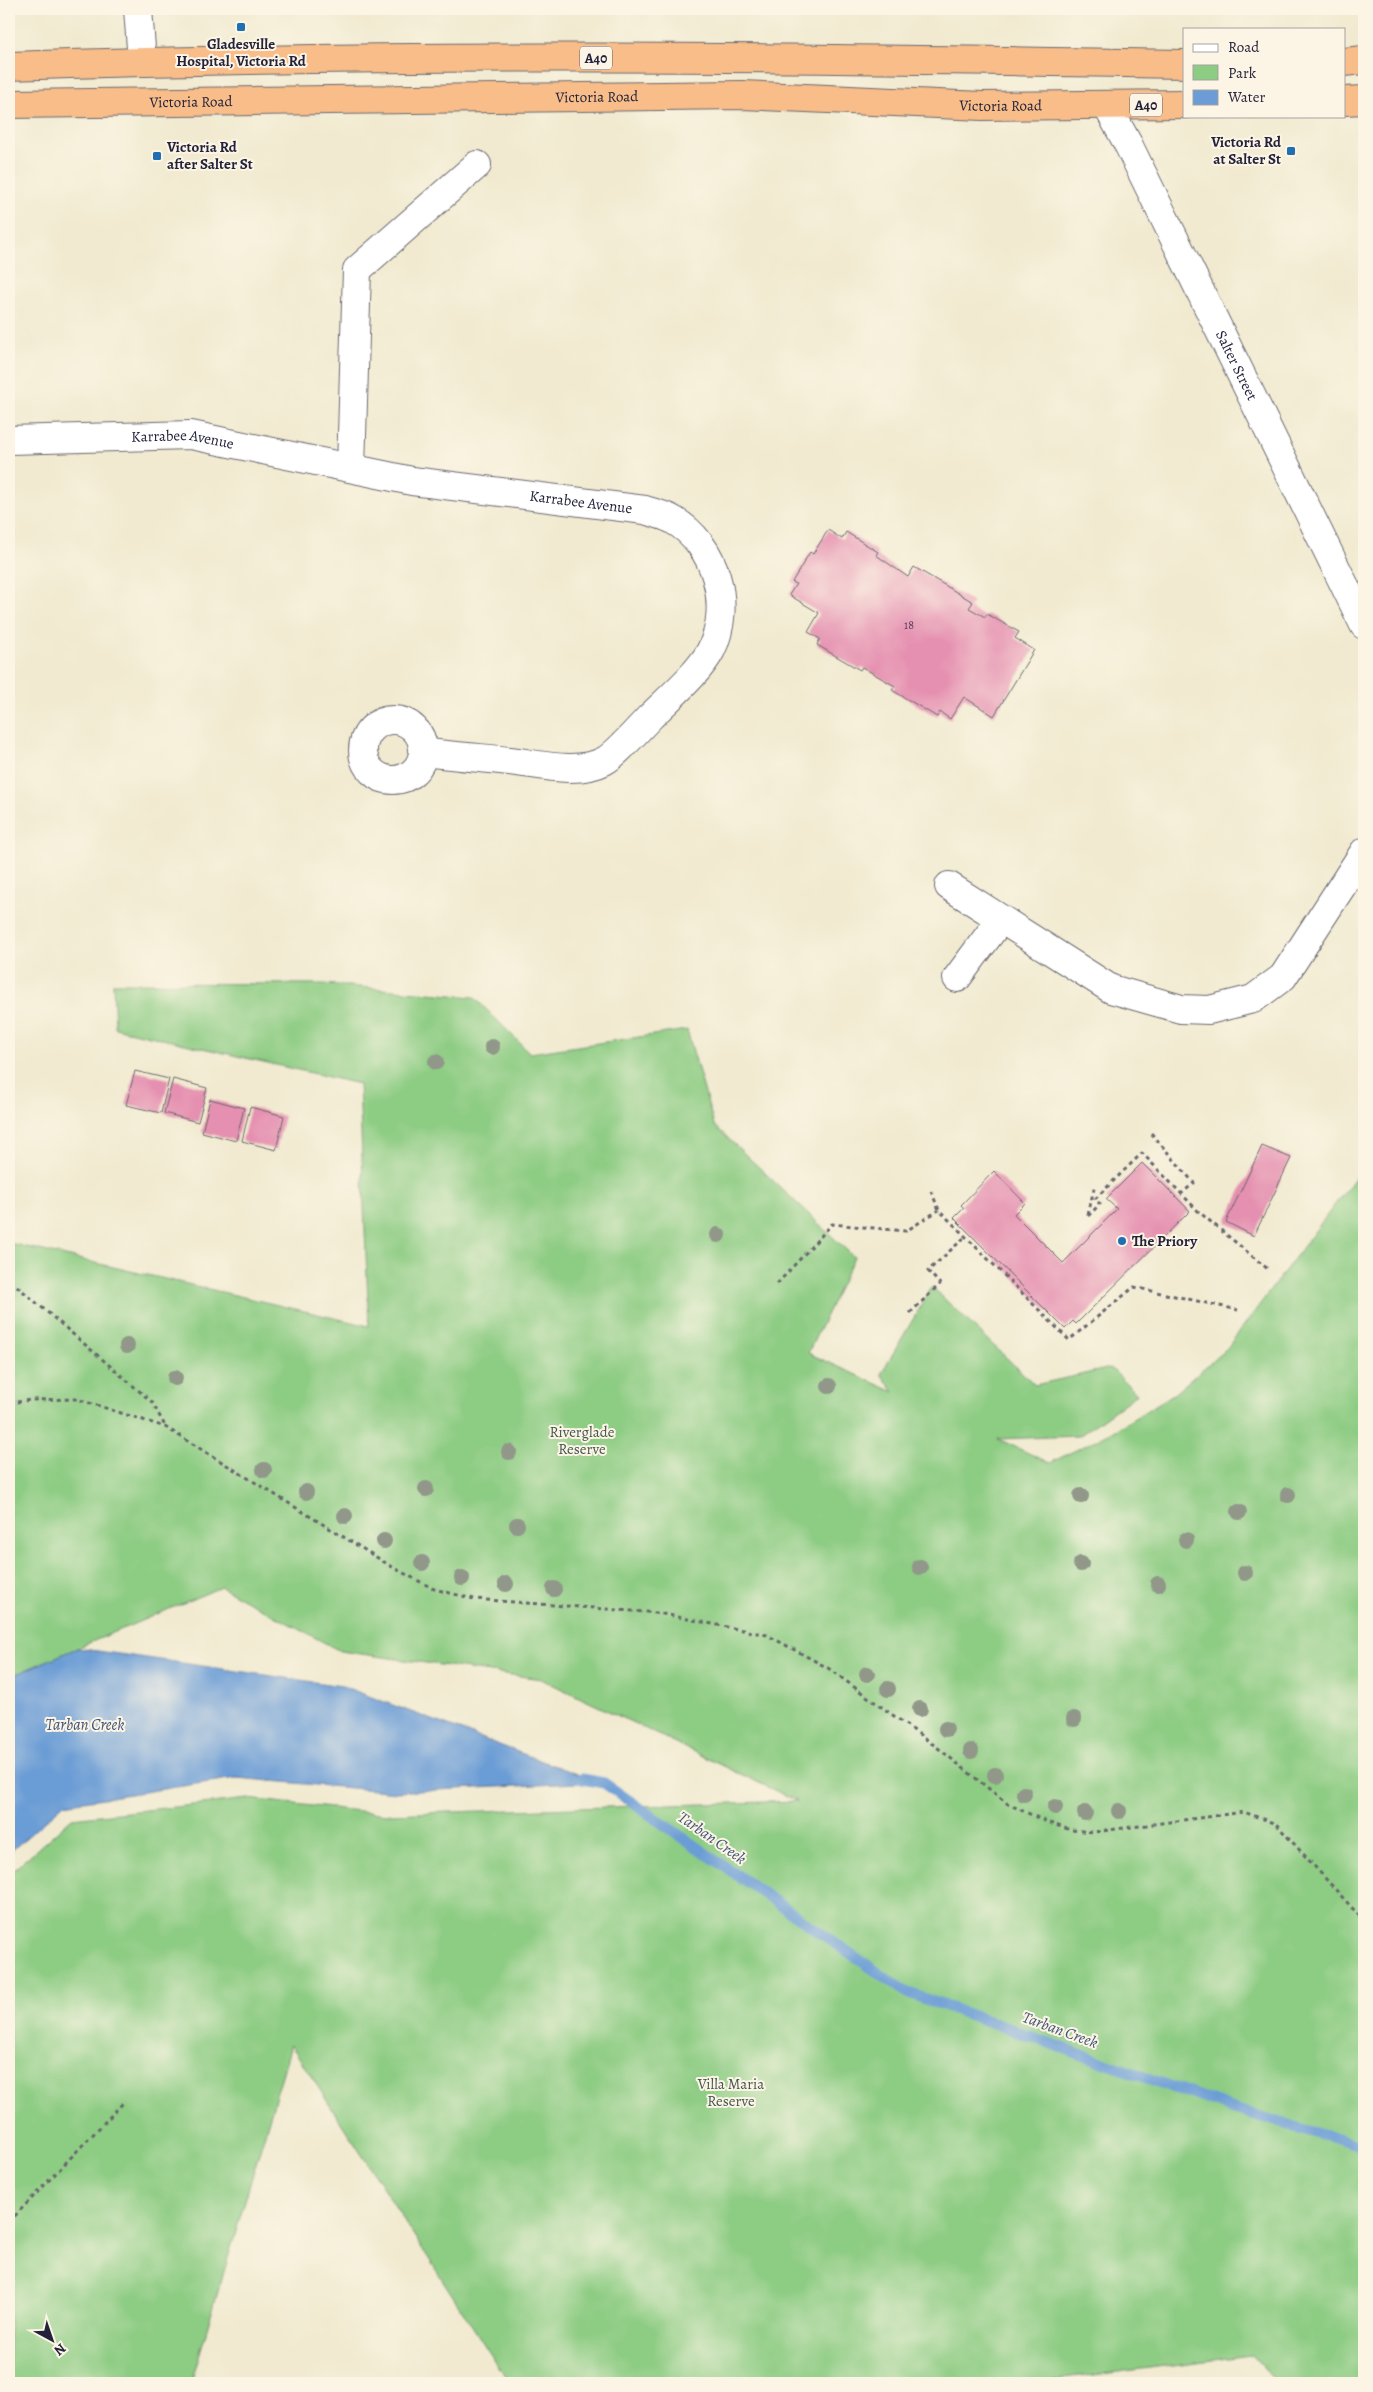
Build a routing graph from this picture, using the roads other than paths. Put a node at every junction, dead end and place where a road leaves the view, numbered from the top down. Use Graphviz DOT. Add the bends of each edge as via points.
graph roads {
  1 [pos="138,9"];
  2 [pos="1364,60"];
  3 [pos="142,62"];
  4 [pos="1346,62"];
  5 [pos="1183,64"];
  6 [pos="9,66"];
  7 [pos="1364,100"];
  8 [pos="1346,101"];
  9 [pos="9,104"];
  10 [pos="1183,104"];
  11 [pos="1107,106"];
  12 [pos="476,164"];
  13 [pos="9,440"];
  14 [pos="350,468"];
  15 [pos="1364,625"];
  16 [pos="424,752"];
  17 [pos="1364,852"];
  18 [pos="949,886"];
  19 [pos="1001,919"];
  20 [pos="957,978"];
  1 -- 3 [label="street"];
  2 -- 4 [label="highway"];
  3 -- 5 [label="highway, A40" via="805,57"];
  3 -- 6 [label="highway, A40"];
  7 -- 8 [label="highway"];
  9 -- 11 [label="highway, Victoria Road / A40" via="742,95 982,106"];
  10 -- 11 [label="highway, Victoria Road / A40"];
  11 -- 15 [label="street, Salter Street"];
  12 -- 14 [label="street" via="357,270"];
  13 -- 14 [label="street, Karrabee Avenue" via="191,435"];
  14 -- 16 [label="street, Karrabee Avenue" via="412,481 645,510 673,520 690,533 706,553 717,576 719,624 711,650 684,683 604,761 586,766 559,766"];
  17 -- 19 [label="street" via="1283,977 1253,999 1209,1010 1181,1009 1111,989"];
  18 -- 19 [label="street"];
  19 -- 20 [label="street"];
}
